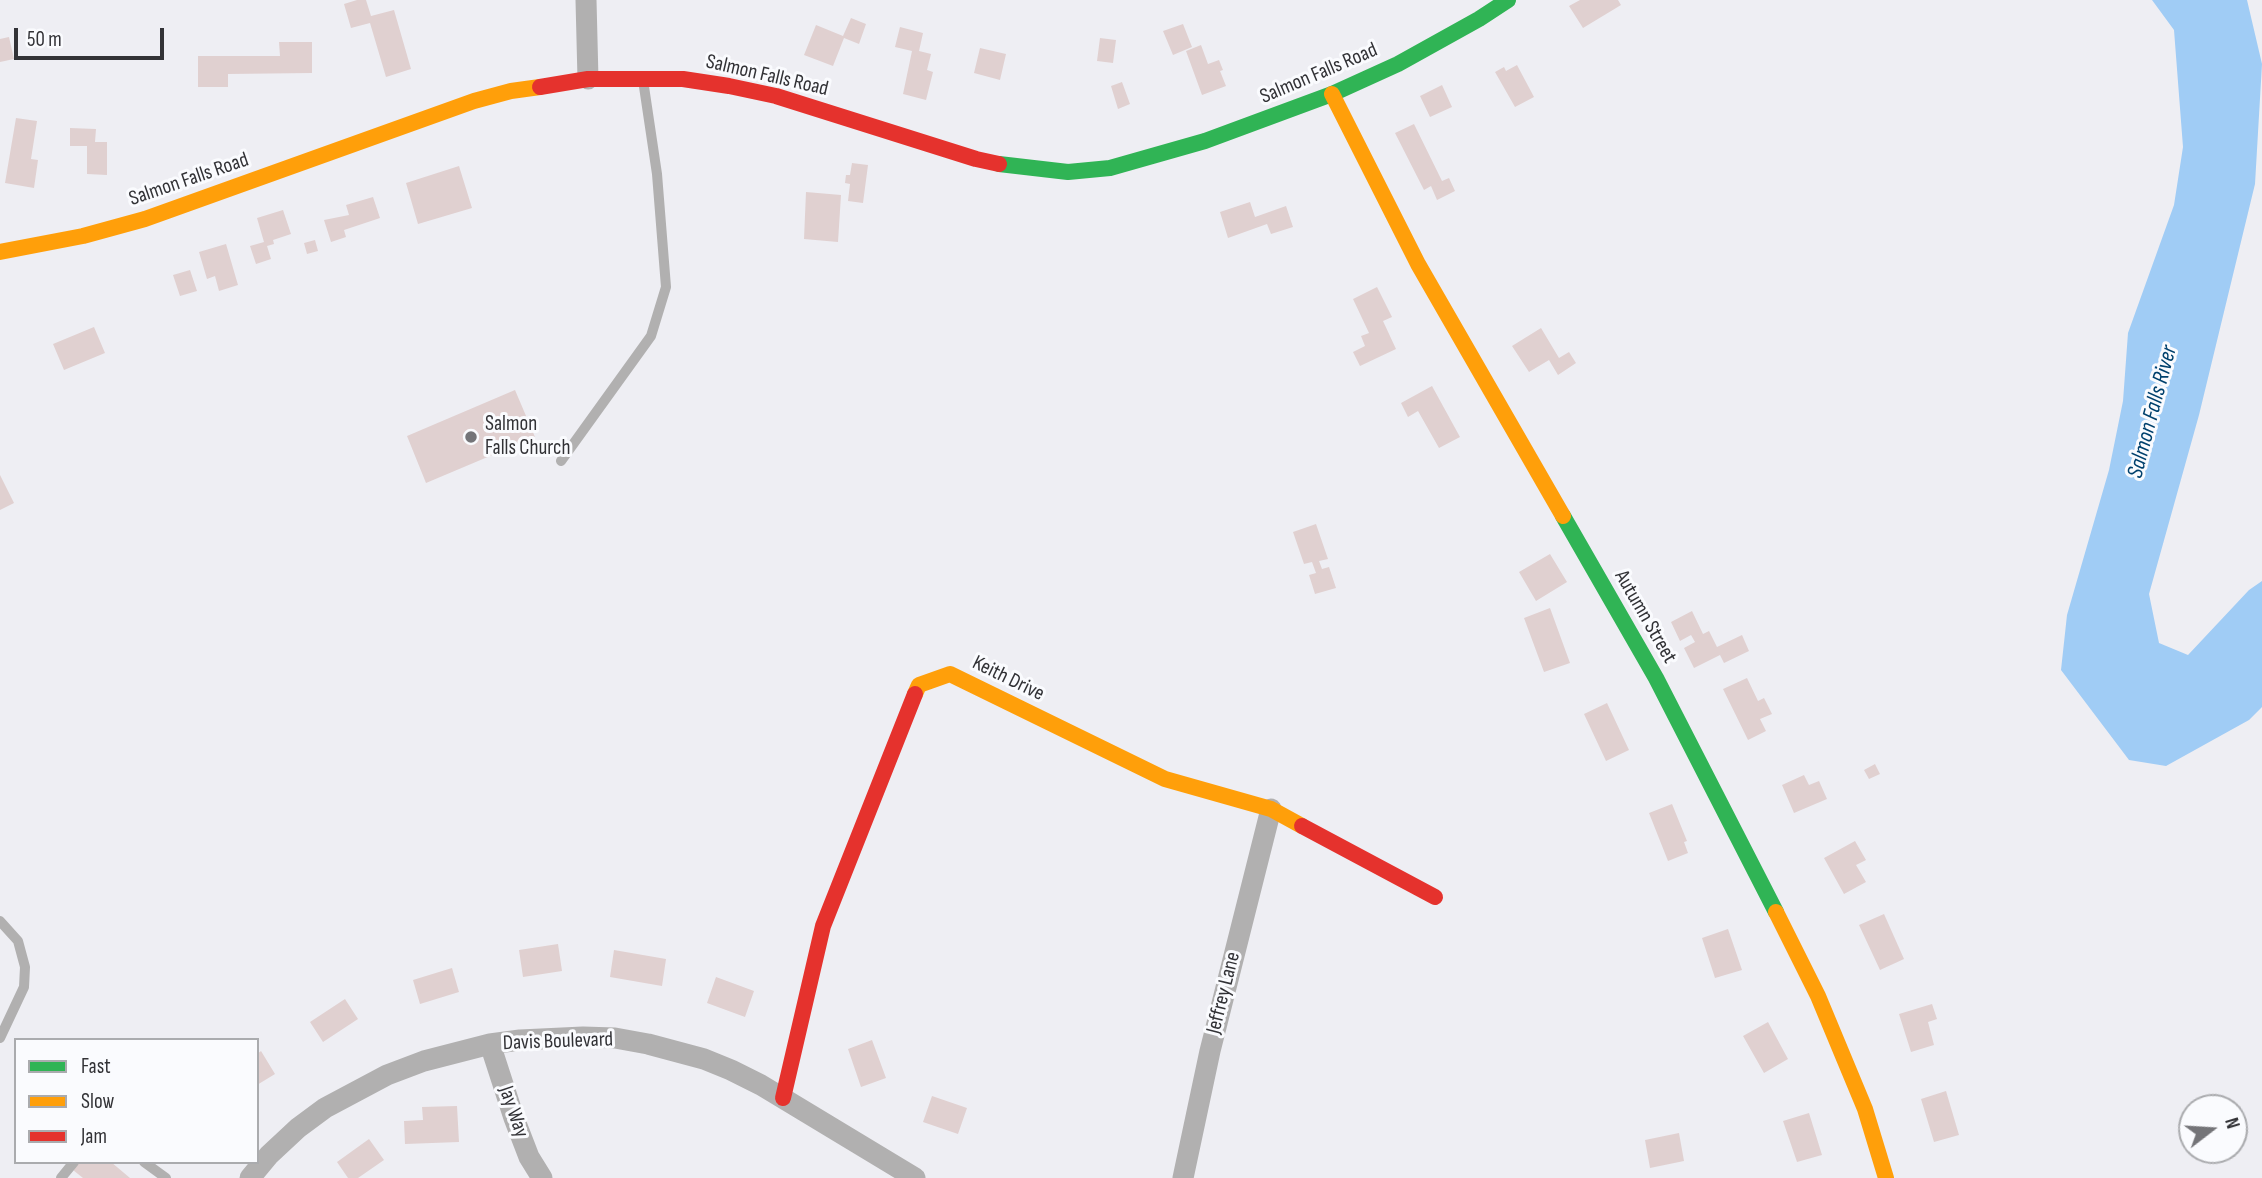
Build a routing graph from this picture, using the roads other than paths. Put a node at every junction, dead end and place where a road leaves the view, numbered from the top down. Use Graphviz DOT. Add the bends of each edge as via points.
graph roads {
  1 [pos="586,0"];
  2 [pos="1508,0"];
  3 [pos="642,78"];
  4 [pos="588,79"];
  5 [pos="1332,94"];
  6 [pos="0,252"];
  7 [pos="561,460"];
  8 [pos="1271,808"];
  9 [pos="1436,897"];
  10 [pos="0,921"];
  11 [pos="0,1038"];
  12 [pos="490,1044"];
  13 [pos="783,1098"];
  14 [pos="72,1164"];
  15 [pos="147,1164"];
  16 [pos="61,1178"];
  17 [pos="166,1178"];
  18 [pos="250,1178"];
  19 [pos="542,1178"];
  20 [pos="915,1178"];
  21 [pos="1183,1178"];
  22 [pos="1886,1178"];
  1 -- 4 [label="street"];
  2 -- 5 [label="street, Salmon Falls Road" via="1398,64"];
  3 -- 4 [label="street, Salmon Falls Road"];
  3 -- 5 [label="street, Salmon Falls Road" via="683,79 776,96 976,159 1068,172 1147,159"];
  3 -- 7 [label="lane" via="657,174 666,287 651,336"];
  4 -- 6 [label="street, Salmon Falls Road" via="474,101 145,219"];
  5 -- 22 [label="street, Autumn Street" via="1418,264 1656,678 1735,830 1818,996 1865,1109"];
  8 -- 9 [label="street, Keith Drive"];
  8 -- 13 [label="street, Keith Drive" via="1165,779 950,674 919,685 823,926"];
  8 -- 21 [label="street, Jeffrey Lane"];
  10 -- 11 [label="lane" via="18,941 25,967 24,988"];
  12 -- 13 [label="street, Davis Boulevard" via="583,1037 648,1044 704,1059"];
  12 -- 18 [label="street, Davis Boulevard" via="424,1061 354,1091 298,1128"];
  12 -- 19 [label="street, Jay Way" via="529,1157"];
  13 -- 20 [label="street, Davis Boulevard"];
  14 -- 16 [label="lane"];
  15 -- 17 [label="lane"];
}
